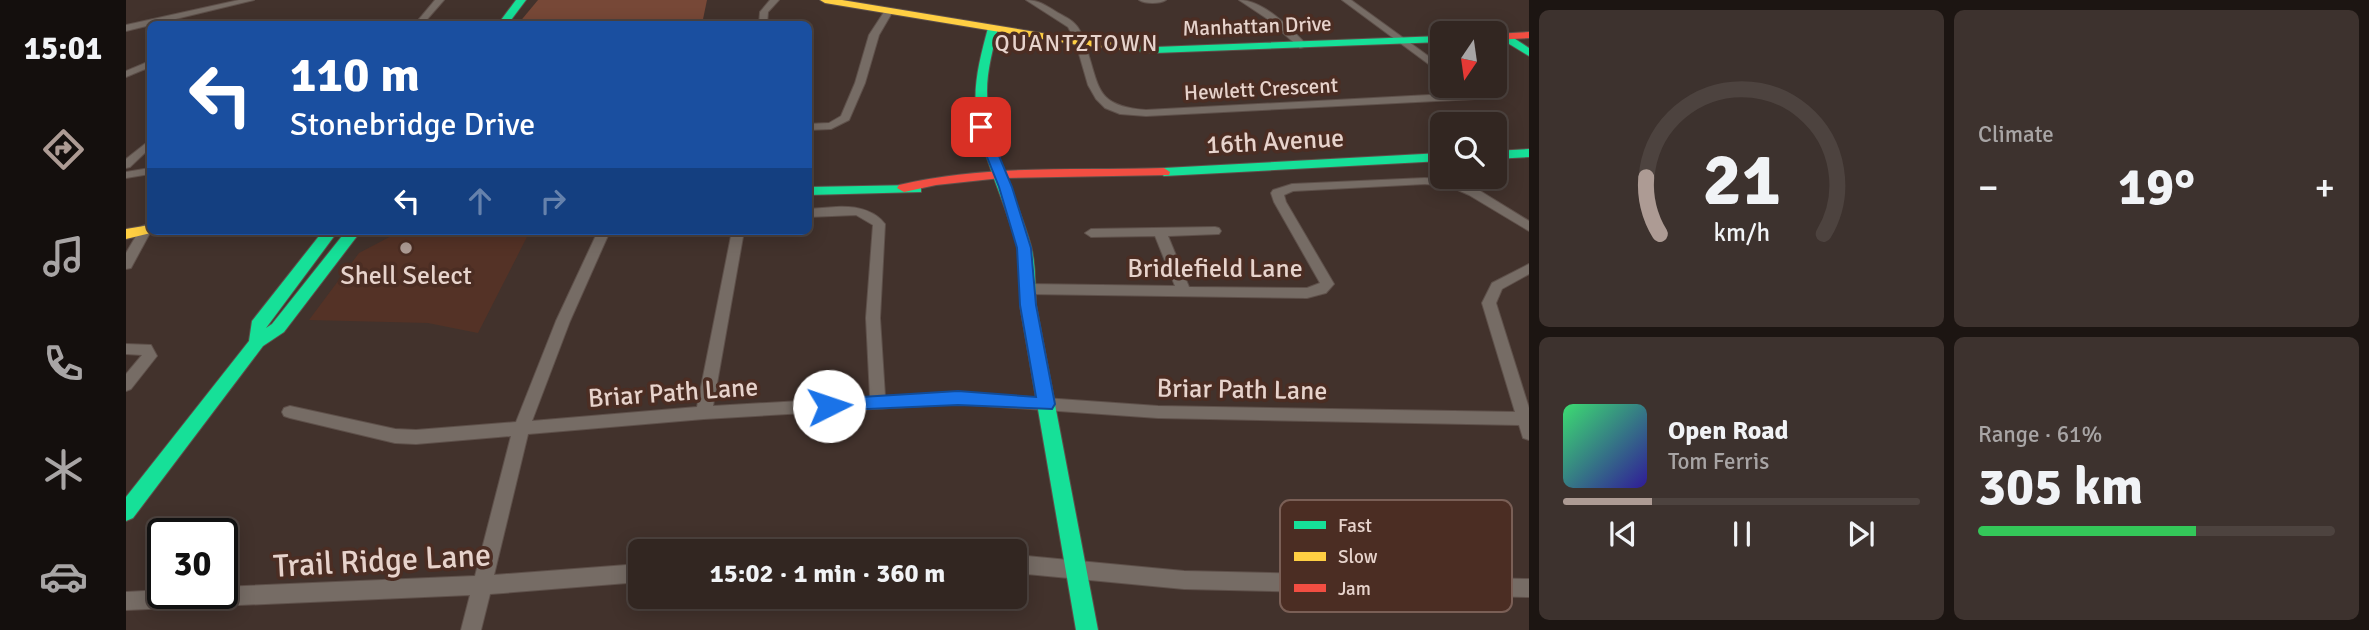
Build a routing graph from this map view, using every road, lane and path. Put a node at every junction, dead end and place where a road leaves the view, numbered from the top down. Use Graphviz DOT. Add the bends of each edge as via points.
graph roads {
  1 [pos="250,0"];
  2 [pos="440,0"];
  3 [pos="521,0"];
  4 [pos="775,0"];
  5 [pos="825,0"];
  6 [pos="1030,0"];
  7 [pos="1143,0"];
  8 [pos="1163,0"];
  9 [pos="1243,0"];
  10 [pos="1346,0"];
  11 [pos="889,12"];
  12 [pos="157,21"];
  13 [pos="422,21"];
  14 [pos="505,21"];
  15 [pos="763,21"];
  16 [pos="147,23"];
  17 [pos="126,28"];
  18 [pos="993,28"];
  19 [pos="1529,35"];
  20 [pos="1507,37"];
  21 [pos="1430,40"];
  22 [pos="1079,41"];
  23 [pos="1403,41"];
  24 [pos="1507,41"];
  25 [pos="1303,46"];
  26 [pos="1529,53"];
  27 [pos="1430,62"];
  28 [pos="147,65"];
  29 [pos="126,74"];
  30 [pos="1437,98"];
  31 [pos="812,127"];
  32 [pos="147,146"];
  33 [pos="1529,153"];
  34 [pos="1507,154"];
  35 [pos="1430,159"];
  36 [pos="126,164"];
  37 [pos="147,172"];
  38 [pos="126,176"];
  39 [pos="1003,181"];
  40 [pos="812,191"];
  41 [pos="812,213"];
  42 [pos="1529,227"];
  43 [pos="147,229"];
  44 [pos="147,231"];
  45 [pos="1215,231"];
  46 [pos="1160,232"];
  47 [pos="1091,233"];
  48 [pos="126,234"];
  49 [pos="328,235"];
  50 [pos="351,235"];
  51 [pos="602,235"];
  52 [pos="737,235"];
  53 [pos="126,265"];
  54 [pos="1529,268"];
  55 [pos="1027,289"];
  56 [pos="1184,291"];
  57 [pos="257,342"];
  58 [pos="126,349"];
  59 [pos="126,385"];
  60 [pos="878,402"];
  61 [pos="1046,404"];
  62 [pos="290,412"];
  63 [pos="704,413"];
  64 [pos="1527,426"];
  65 [pos="521,429"];
  66 [pos="126,512"];
  67 [pos="1027,565"];
  68 [pos="1076,569"];
  69 [pos="628,574"];
  70 [pos="1280,582"];
  71 [pos="483,585"];
  72 [pos="126,601"];
  73 [pos="471,630"];
  74 [pos="1087,630"];
  1 -- 12 [label="street"];
  2 -- 13 [label="street"];
  3 -- 14 [label="street"];
  4 -- 15 [label="street" via="764,12"];
  5 -- 11 [label="street, Manhattan Drive"];
  6 -- 22 [label="street" via="1072,25"];
  7 -- 8 [label="street"];
  9 -- 25 [label="street"];
  10 -- 23 [label="street"];
  11 -- 18 [label="street, Manhattan Drive"];
  11 -- 31 [label="street" via="874,36 845,118 831,126"];
  16 -- 17 [label="street"];
  18 -- 22 [label="street, Manhattan Drive"];
  18 -- 39 [label="street" via="982,54 978,110"];
  19 -- 20 [label="street"];
  21 -- 23 [label="street, Manhattan Drive"];
  22 -- 25 [label="street, Manhattan Drive" via="1155,50"];
  22 -- 30 [label="street, Hewlett Crescent" via="1103,102 1115,111 1132,114"];
  23 -- 25 [label="street, Manhattan Drive"];
  23 -- 27 [label="street"];
  24 -- 26 [label="street"];
  28 -- 29 [label="street"];
  32 -- 36 [label="street"];
  33 -- 34 [label="street"];
  35 -- 39 [label="street, 16th Avenue" via="1111,175 1089,171"];
  37 -- 38 [label="street"];
  39 -- 40 [label="street, 16th Avenue" via="926,180 904,188"];
  39 -- 55 [label="street" via="1024,248"];
  41 -- 60 [label="street" via="861,213 879,224 873,318"];
  42 -- 56 [label="street, Bridlefield Lane" via="1451,183 1283,190 1277,193 1280,202 1327,284 1307,293"];
  43 -- 48 [label="street"];
  44 -- 53 [label="street"];
  45 -- 46 [label="street"];
  46 -- 47 [label="street"];
  46 -- 56 [label="street"];
  49 -- 57 [label="street" via="258,325"];
  50 -- 57 [label="street" via="278,328"];
  51 -- 65 [label="street"];
  52 -- 63 [label="street"];
  54 -- 64 [label="street" via="1497,286 1489,303"];
  55 -- 56 [label="street, Bridlefield Lane"];
  55 -- 61 [label="street"];
  57 -- 66 [label="street"];
  58 -- 59 [label="street" via="146,349 150,356"];
  60 -- 61 [label="street, Briar Path Lane" via="958,398"];
  60 -- 63 [label="street, Briar Path Lane"];
  61 -- 64 [label="street, Briar Path Lane"];
  61 -- 68 [label="street"];
  62 -- 65 [label="street, Briar Path Lane" via="395,436"];
  63 -- 65 [label="street, Briar Path Lane"];
  65 -- 71 [label="street"];
  67 -- 68 [label="street"];
  68 -- 70 [label="street" via="1195,580"];
  68 -- 74 [label="street"];
  69 -- 71 [label="street, Trail Ridge Lane"];
  71 -- 72 [label="street, Trail Ridge Lane"];
  71 -- 73 [label="street"];
}
